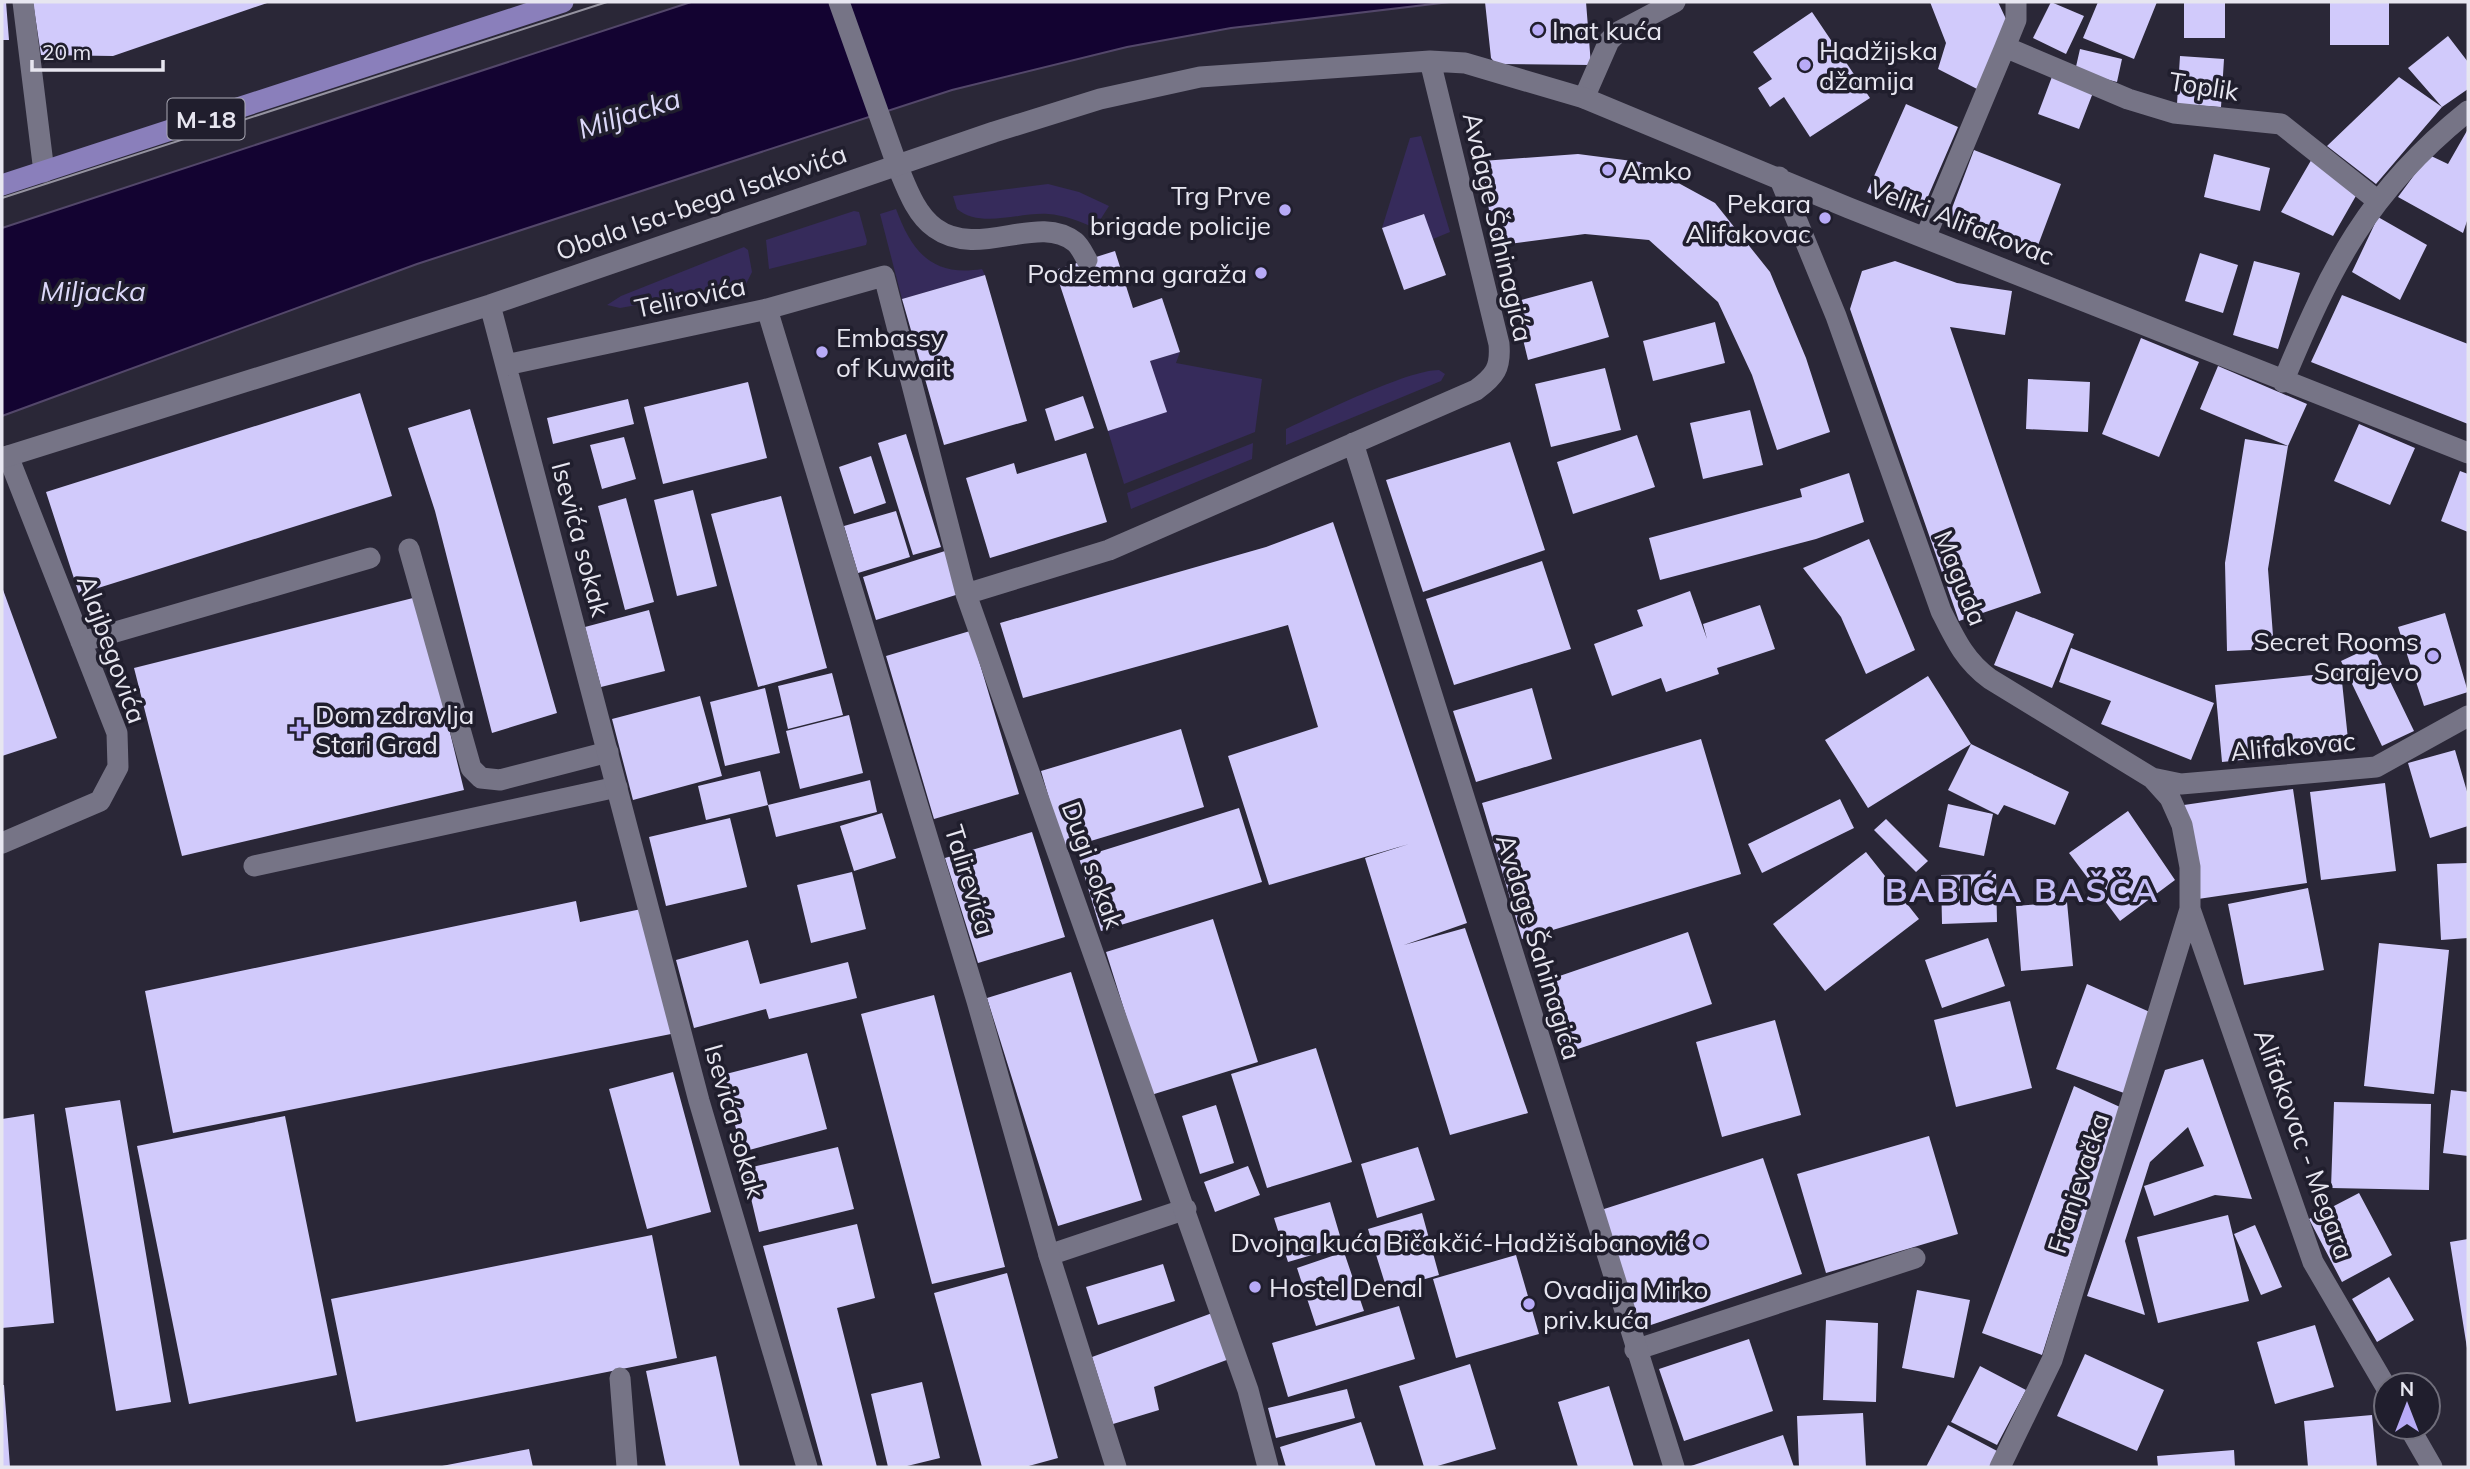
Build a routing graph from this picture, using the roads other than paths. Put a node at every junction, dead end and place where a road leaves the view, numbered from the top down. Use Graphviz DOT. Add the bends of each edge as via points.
graph roads {
  1 [pos="23,2"];
  2 [pos="563,2"];
  3 [pos="839,2"];
  4 [pos="1675,2"];
  5 [pos="2016,2"];
  6 [pos="2005,47"];
  7 [pos="1430,61"];
  8 [pos="1584,98"];
  9 [pos="2468,111"];
  10 [pos="897,165"];
  11 [pos="44,172"];
  12 [pos="1779,177"];
  13 [pos="2,185"];
  14 [pos="2378,201"];
  15 [pos="1925,238"];
  16 [pos="1087,260"];
  17 [pos="884,276"];
  18 [pos="490,305"];
  19 [pos="767,309"];
  20 [pos="506,365"];
  21 [pos="2283,382"];
  22 [pos="1353,443"];
  23 [pos="2468,453"];
  24 [pos="5,457"];
  25 [pos="410,549"];
  26 [pos="370,558"];
  27 [pos="966,594"];
  28 [pos="81,642"];
  29 [pos="2468,716"];
  30 [pos="608,752"];
  31 [pos="2152,778"];
  32 [pos="617,787"];
  33 [pos="2,843"];
  34 [pos="254,866"];
  35 [pos="2190,909"];
  36 [pos="1186,1209"];
  37 [pos="1049,1255"];
  38 [pos="1915,1258"];
  39 [pos="1635,1350"];
  40 [pos="2377,1371"];
  41 [pos="620,1378"];
  42 [pos="2417,1441"];
  43 [pos="627,1467"];
  44 [pos="807,1467"];
  45 [pos="1116,1467"];
  46 [pos="1268,1467"];
  47 [pos="1674,1467"];
  48 [pos="2000,1467"];
  49 [pos="2432,1467"];
  1 -- 11 [label="street"];
  2 -- 11 [label="main road, M-18"];
  3 -- 10 [label="street"];
  4 -- 8 [label="street" via="1609,41"];
  5 -- 6 [label="street" via="2016,20"];
  6 -- 14 [label="street, Toplik" via="2128,99 2174,113 2281,124"];
  6 -- 15 [label="street"];
  7 -- 8 [label="street, Veliki Alifakovac" via="1465,63"];
  7 -- 10 [label="street, Obala Isa-bega Isakovića" via="1200,77 1159,84"];
  7 -- 22 [label="street, Avdage Šahinagića" via="1499,344 1500,364 1493,377 1476,390"];
  8 -- 12 [label="street, Veliki Alifakovac"];
  9 -- 14 [label="street"];
  10 -- 16 [label="street" via="918,209 934,228 985,242 1032,233 1060,236 1075,242"];
  10 -- 18 [label="street, Obala Isa-bega Isakovića"];
  11 -- 13 [label="main road, M-18"];
  12 -- 15 [label="street, Veliki Alifakovac"];
  12 -- 31 [label="street, Maguda" via="1836,316 1941,611 1959,647 1971,666 1990,679"];
  14 -- 21 [label="street" via="2322,289"];
  15 -- 21 [label="street, Veliki Alifakovac"];
  17 -- 19 [label="street, Telirovića"];
  17 -- 27 [label="street, Dugi sokak"];
  18 -- 20 [label="street, Isevića sokak"];
  18 -- 24 [label="street, Obala Isa-bega Isakovića"];
  19 -- 20 [label="street, Telirovića"];
  19 -- 37 [label="street, Talirevića" via="977,1001"];
  20 -- 30 [label="street, Isevića sokak"];
  21 -- 23 [label="street, Veliki Alifakovac"];
  22 -- 27 [label="street, Avdage Šahinagića" via="1109,550"];
  22 -- 39 [label="street, Avdage Šahinagića"];
  24 -- 28 [label="street, Alajbegovića"];
  25 -- 30 [label="street" via="471,768 481,778 500,780"];
  26 -- 28 [label="street"];
  27 -- 36 [label="street, Dugi sokak"];
  28 -- 33 [label="street, Alajbegovića" via="117,733 118,767 100,801"];
  29 -- 31 [label="street, Alifakovac" via="2376,767 2181,783"];
  30 -- 32 [label="street, Isevića sokak"];
  31 -- 35 [label="street, Maguda" via="2170,798 2182,825 2190,867"];
  32 -- 34 [label="street"];
  32 -- 44 [label="street, Isevića sokak" via="699,1101"];
  35 -- 40 [label="street, Alifakovac - Megara" via="2314,1262"];
  35 -- 48 [label="street, Franjevačka" via="2052,1360"];
  36 -- 37 [label="street"];
  36 -- 46 [label="street, Dugi sokak" via="1248,1390"];
  37 -- 45 [label="street, Talirevića"];
  38 -- 39 [label="street"];
  39 -- 47 [label="street, Avdage Šahinagića"];
  41 -- 43 [label="street"];
  42 -- 49 [label="street"];
}
